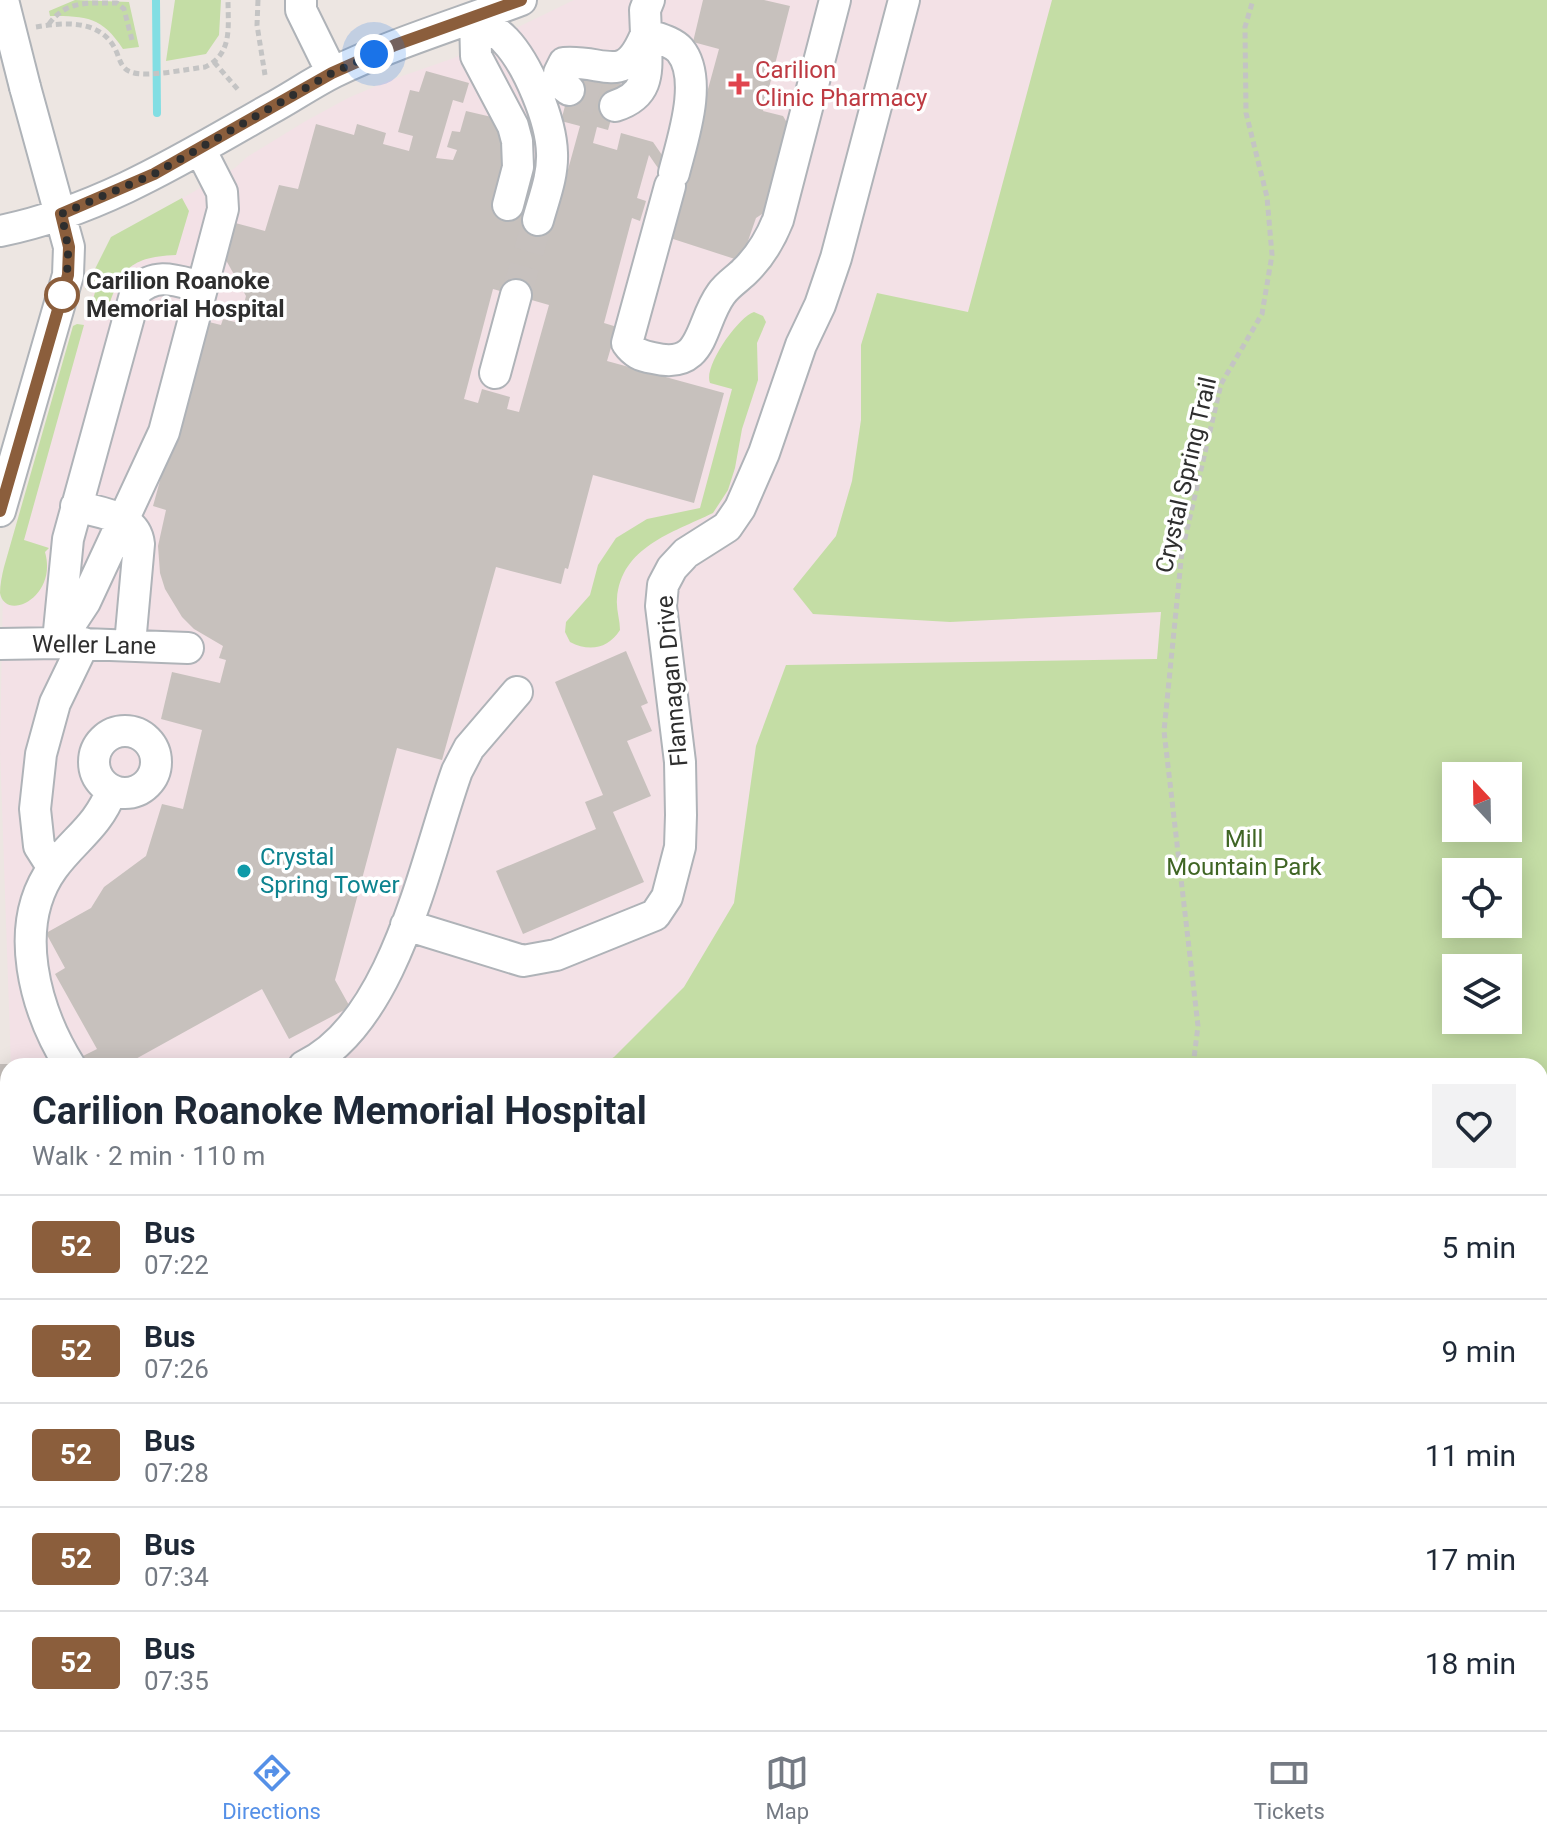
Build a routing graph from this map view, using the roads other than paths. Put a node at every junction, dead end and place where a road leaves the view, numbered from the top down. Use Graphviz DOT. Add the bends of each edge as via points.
graph roads {
  1 [pos="3,0"];
  2 [pos="301,0"];
  3 [pos="521,0"];
  4 [pos="649,0"];
  5 [pos="835,0"];
  6 [pos="904,0"];
  7 [pos="475,17"];
  8 [pos="646,34"];
  9 [pos="332,73"];
  10 [pos="569,90"];
  11 [pos="615,106"];
  12 [pos="200,149"];
  13 [pos="508,205"];
  14 [pos="61,214"];
  15 [pos="538,220"];
  16 [pos="0,231"];
  17 [pos="202,287"];
  18 [pos="516,295"];
  19 [pos="495,373"];
  20 [pos="76,506"];
  21 [pos="0,511"];
  22 [pos="123,520"];
  23 [pos="68,539"];
  24 [pos="109,550"];
  25 [pos="71,643"];
  26 [pos="0,644"];
  27 [pos="130,644"];
  28 [pos="188,648"];
  29 [pos="517,692"];
  30 [pos="112,790"];
  31 [pos="53,868"];
  32 [pos="406,925"];
  33 [pos="65,1058"];
  34 [pos="320,1058"];
  1 -- 14 [label="street, bridge"];
  2 -- 9 [label="street"];
  3 -- 7 [label="street"];
  4 -- 8 [label="street"];
  5 -- 8 [label="street" via="770,238 723,291 694,350 674,361 640,355 627,343 672,179 691,84 679,50"];
  6 -- 32 [label="street, Flannagan Drive" via="836,258 764,453 727,527 686,553 663,585 681,789 680,847 667,897 655,915 556,955 523,961"];
  7 -- 9 [label="street"];
  7 -- 13 [label="street" via="476,56 517,141 518,167"];
  7 -- 15 [label="street" via="506,40 548,124 551,173"];
  8 -- 10 [label="street" via="637,56 624,66 564,63 560,83"];
  8 -- 11 [label="street" via="644,85 632,101"];
  9 -- 12 [label="street"];
  12 -- 14 [label="street"];
  12 -- 17 [label="street" via="224,201"];
  14 -- 16 [label="street"];
  14 -- 21 [label="street" via="69,247 68,275"];
  17 -- 20 [label="street" via="156,278 136,291"];
  17 -- 22 [label="street" via="164,432"];
  18 -- 19 [label="street"];
  20 -- 22 [label="street"];
  20 -- 23 [label="street"];
  22 -- 24 [label="street"];
  22 -- 27 [label="street" via="136,530 139,544"];
  23 -- 24 [label="street"];
  23 -- 25 [label="street"];
  24 -- 25 [label="street"];
  25 -- 26 [label="street, Weller Lane"];
  25 -- 27 [label="street, Weller Lane"];
  25 -- 31 [label="street" via="41,754 35,809 39,846"];
  27 -- 28 [label="street, Weller Lane"];
  29 -- 32 [label="street" via="469,748 457,771"];
  30 -- 31 [label="street" via="99,819"];
  31 -- 33 [label="street" via="29,932 39,995"];
  32 -- 34 [label="street" via="384,981 346,1037"];
}
